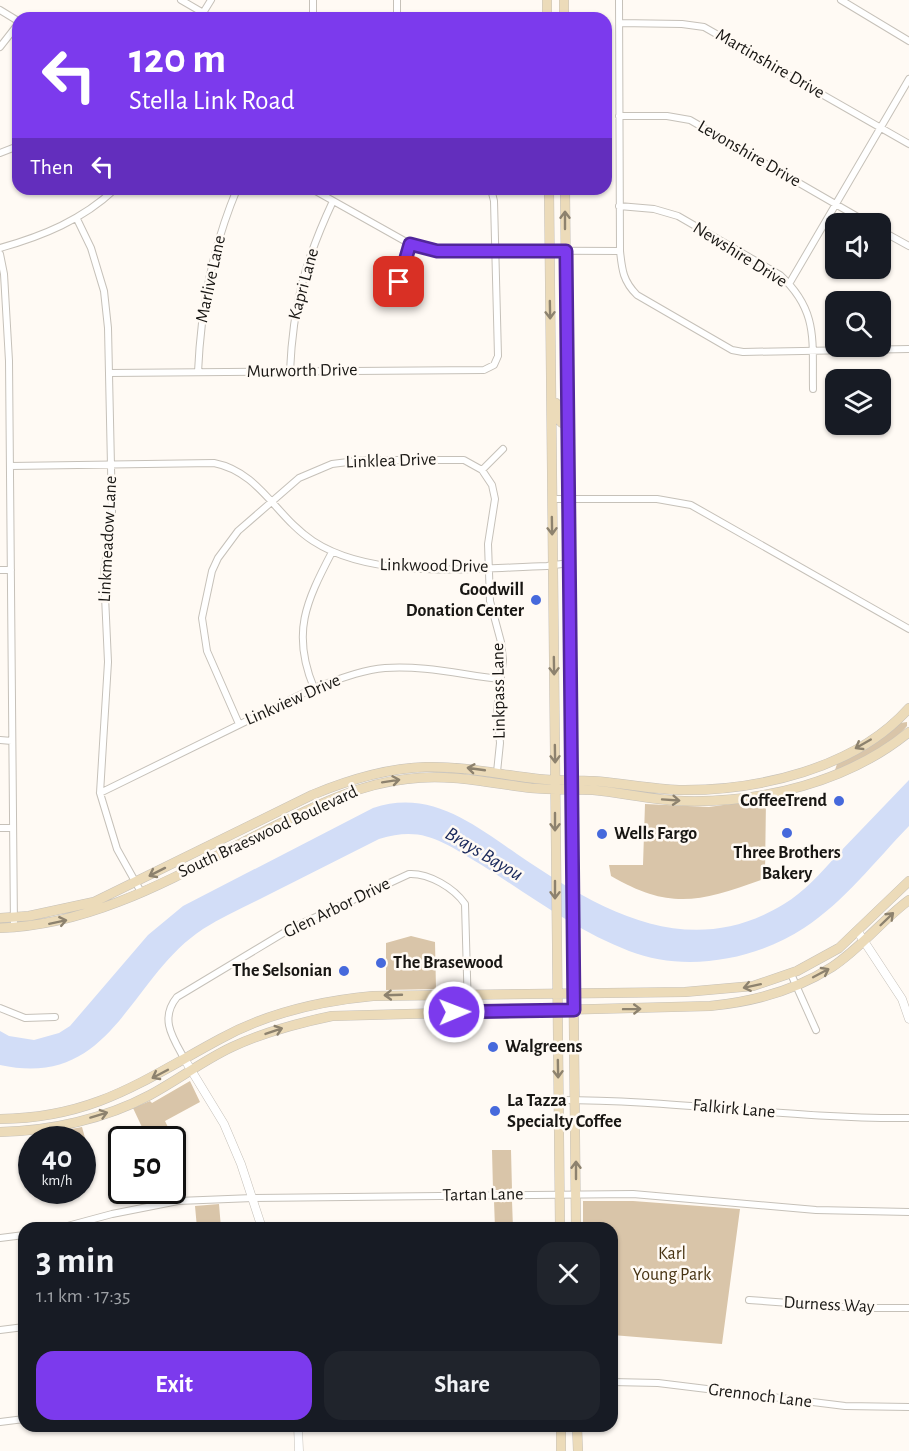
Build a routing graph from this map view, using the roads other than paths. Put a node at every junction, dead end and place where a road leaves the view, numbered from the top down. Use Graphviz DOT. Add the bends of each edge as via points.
graph roads {
  1 [pos="181,0"];
  2 [pos="619,0"];
  3 [pos="841,0"];
  4 [pos="201,12"];
  5 [pos="619,23"];
  6 [pos="12,30"];
  7 [pos="909,41"];
  8 [pos="0,47"];
  9 [pos="909,80"];
  10 [pos="619,116"];
  11 [pos="880,128"];
  12 [pos="909,144"];
  13 [pos="107,195"];
  14 [pos="235,195"];
  15 [pos="322,195"];
  16 [pos="492,195"];
  17 [pos="549,195"];
  18 [pos="565,195"];
  19 [pos="333,201"];
  20 [pos="836,204"];
  21 [pos="620,206"];
  22 [pos="851,213"];
  23 [pos="77,219"];
  24 [pos="891,236"];
  25 [pos="410,244"];
  26 [pos="909,246"];
  27 [pos="0,248"];
  28 [pos="495,251"];
  29 [pos="549,251"];
  30 [pos="566,251"];
  31 [pos="620,251"];
  32 [pos="0,254"];
  33 [pos="399,282"];
  34 [pos="789,284"];
  35 [pos="909,349"];
  36 [pos="813,351"];
  37 [pos="0,361"];
  38 [pos="9,361"];
  39 [pos="290,370"];
  40 [pos="198,372"];
  41 [pos="109,373"];
  42 [pos="551,380"];
  43 [pos="813,389"];
  44 [pos="568,423"];
  45 [pos="503,449"];
  46 [pos="112,465"];
  47 [pos="10,466"];
  48 [pos="482,470"];
  49 [pos="552,499"];
  50 [pos="569,499"];
  51 [pos="272,501"];
  52 [pos="332,552"];
  53 [pos="569,563"];
  54 [pos="553,566"];
  55 [pos="488,567"];
  56 [pos="0,570"];
  57 [pos="10,570"];
  58 [pos="909,629"];
  59 [pos="570,633"];
  60 [pos="553,634"];
  61 [pos="500,679"];
  62 [pos="314,688"];
  63 [pos="908,712"];
  64 [pos="239,724"];
  65 [pos="909,732"];
  66 [pos="0,740"];
  67 [pos="12,741"];
  68 [pos="823,764"];
  69 [pos="497,772"];
  70 [pos="829,778"];
  71 [pos="555,785"];
  72 [pos="571,785"];
  73 [pos="724,788"];
  74 [pos="634,792"];
  75 [pos="100,793"];
  76 [pos="724,798"];
  77 [pos="0,828"];
  78 [pos="13,828"];
  79 [pos="909,881"];
  80 [pos="136,883"];
  81 [pos="141,892"];
  82 [pos="909,900"];
  83 [pos="0,918"];
  84 [pos="14,923"];
  85 [pos="0,928"];
  86 [pos="858,932"];
  87 [pos="865,940"];
  88 [pos="791,974"];
  89 [pos="797,985"];
  90 [pos="685,992"];
  91 [pos="557,994"];
  92 [pos="574,994"];
  93 [pos="468,995"];
  94 [pos="685,1007"];
  95 [pos="0,1008"];
  96 [pos="557,1010"];
  97 [pos="574,1010"];
  98 [pos="288,1011"];
  99 [pos="468,1011"];
  100 [pos="55,1017"];
  101 [pos="909,1018"];
  102 [pos="298,1023"];
  103 [pos="816,1030"];
  104 [pos="185,1060"];
  105 [pos="191,1070"];
  106 [pos="575,1100"];
  107 [pos="558,1101"];
  108 [pos="52,1114"];
  109 [pos="909,1118"];
  110 [pos="0,1119"];
  111 [pos="54,1126"];
  112 [pos="18,1130"];
  113 [pos="0,1132"];
  114 [pos="559,1194"];
  115 [pos="576,1194"];
  116 [pos="253,1198"];
  117 [pos="909,1212"];
  118 [pos="82,1222"];
  119 [pos="260,1222"];
  120 [pos="560,1222"];
  121 [pos="576,1222"];
  122 [pos="18,1236"];
  123 [pos="0,1238"];
  124 [pos="748,1300"];
  125 [pos="909,1308"];
  126 [pos="18,1328"];
  127 [pos="0,1330"];
  128 [pos="618,1382"];
  129 [pos="909,1407"];
  130 [pos="18,1420"];
  131 [pos="0,1422"];
  132 [pos="298,1432"];
  133 [pos="561,1432"];
  134 [pos="578,1432"];
  135 [pos="299,1451"];
  136 [pos="561,1451"];
  137 [pos="578,1451"];
  1 -- 4 [label="street"];
  2 -- 5 [label="street"];
  3 -- 7 [label="street"];
  5 -- 10 [label="street"];
  5 -- 11 [label="street, Martinshire Drive" via="704,27"];
  6 -- 8 [label="street"];
  9 -- 11 [label="street"];
  10 -- 20 [label="street, Levonshire Drive" via="690,120"];
  10 -- 21 [label="street"];
  11 -- 12 [label="street, Martinshire Drive"];
  11 -- 20 [label="street"];
  13 -- 23 [label="street"];
  14 -- 40 [label="street, Marlive Lane" via="204,296"];
  15 -- 19 [label="street"];
  16 -- 28 [label="street"];
  17 -- 29 [label="main road"];
  30 -- 18 [label="main road, one-way"];
  19 -- 25 [label="street"];
  19 -- 39 [label="street, Kapri Lane" via="316,238 294,312"];
  20 -- 22 [label="street, Levonshire Drive"];
  20 -- 34 [label="street"];
  21 -- 31 [label="street"];
  21 -- 34 [label="street, Newshire Drive" via="678,216"];
  23 -- 27 [label="street"];
  23 -- 41 [label="street, Linkmeadow Lane" via="104,291"];
  24 -- 26 [label="street"];
  25 -- 28 [label="street" via="437,251"];
  25 -- 33 [label="street"];
  28 -- 29 [label="street"];
  28 -- 39 [label="street, Murworth Drive" via="498,356 494,365 484,370"];
  29 -- 30 [label="street"];
  29 -- 42 [label="main road, one-way"];
  30 -- 31 [label="street"];
  30 -- 44 [label="main road"];
  31 -- 36 [label="street" via="622,275 637,295 722,345 743,352"];
  32 -- 38 [label="street"];
  34 -- 36 [label="street, Newshire Drive" via="808,312"];
  35 -- 36 [label="street"];
  36 -- 43 [label="street, Newshire Drive"];
  37 -- 38 [label="street"];
  38 -- 47 [label="street"];
  39 -- 40 [label="street, Murworth Drive"];
  40 -- 41 [label="street, Murworth Drive"];
  41 -- 46 [label="street, Linkmeadow Lane"];
  42 -- 44 [label="main road" via="558,419"];
  42 -- 49 [label="main road"];
  44 -- 50 [label="main road"];
  45 -- 48 [label="street"];
  46 -- 47 [label="street, Linkwood Drive"];
  46 -- 51 [label="street, Linkwood Drive" via="226,465 251,478"];
  46 -- 75 [label="street, Linkmeadow Lane" via="112,513 104,574 108,662"];
  47 -- 57 [label="street"];
  48 -- 51 [label="street, Linklea Drive" via="457,459 345,462 310,472"];
  48 -- 55 [label="street, Linkpass Lane" via="495,499"];
  49 -- 50 [label="street"];
  49 -- 54 [label="main road, one-way"];
  50 -- 53 [label="main road"];
  50 -- 58 [label="street" via="657,499 690,506"];
  51 -- 52 [label="street, Linkwood Drive" via="303,534"];
  51 -- 64 [label="street, Linklea Drive" via="238,531 218,558 204,602 202,633 207,651"];
  52 -- 55 [label="street, Linkwood Drive" via="379,566"];
  52 -- 62 [label="street" via="309,599 302,625 303,649"];
  53 -- 54 [label="street, Linkwood Drive"];
  53 -- 59 [label="main road"];
  54 -- 55 [label="street, Linkwood Drive"];
  54 -- 60 [label="main road"];
  55 -- 61 [label="street, Linkpass Lane" via="490,602 501,642"];
  56 -- 57 [label="street"];
  57 -- 67 [label="street"];
  59 -- 60 [label="main road"];
  59 -- 72 [label="main road"];
  60 -- 71 [label="main road, one-way"];
  61 -- 62 [label="street, Linkview Drive" via="397,668 373,670"];
  61 -- 69 [label="street, Linkpass Lane" via="497,710 501,743"];
  62 -- 64 [label="street, Linkview Drive"];
  63 -- 68 [label="main road, South Braeswood Boulevard, one-way" via="874,737"];
  64 -- 75 [label="street, Linkview Drive"];
  65 -- 70 [label="main road, South Braeswood Boulevard" via="881,754"];
  66 -- 67 [label="street"];
  67 -- 78 [label="street"];
  68 -- 70 [label="main road"];
  68 -- 73 [label="main road, South Braeswood Boulevard" via="785,777"];
  69 -- 71 [label="main road, South Braeswood Boulevard"];
  69 -- 80 [label="main road, South Braeswood Boulevard, one-way" via="424,767 340,783"];
  70 -- 76 [label="main road, South Braeswood Boulevard"];
  71 -- 72 [label="main road, South Braeswood Boulevard"];
  81 -- 71 [label="main road, South Braeswood Boulevard, one-way" via="319,804 378,783 408,778 465,778"];
  71 -- 91 [label="main road, one-way"];
  72 -- 74 [label="main road, South Braeswood Boulevard"];
  72 -- 92 [label="main road"];
  73 -- 74 [label="main road, South Braeswood Boulevard"];
  73 -- 76 [label="main road"];
  74 -- 76 [label="main road, South Braeswood Boulevard, one-way" via="686,801"];
  75 -- 80 [label="street, Linkmeadow Lane" via="110,831"];
  77 -- 78 [label="street"];
  78 -- 84 [label="street"];
  79 -- 86 [label="main road"];
  80 -- 81 [label="street, Linkmeadow Lane"];
  80 -- 84 [label="main road, South Braeswood Boulevard" via="94,902"];
  84 -- 81 [label="main road, South Braeswood Boulevard, one-way" via="39,926 80,917"];
  87 -- 82 [label="main road, one-way"];
  83 -- 84 [label="main road, South Braeswood Boulevard"];
  84 -- 85 [label="main road, South Braeswood Boulevard"];
  86 -- 87 [label="street"];
  86 -- 88 [label="main road" via="818,962"];
  89 -- 87 [label="main road, one-way" via="832,967"];
  87 -- 101 [label="street" via="902,999"];
  88 -- 89 [label="street"];
  88 -- 90 [label="main road, one-way" via="753,986"];
  89 -- 94 [label="main road" via="746,1002"];
  89 -- 103 [label="street"];
  90 -- 92 [label="main road"];
  90 -- 94 [label="main road"];
  91 -- 92 [label="main road"];
  91 -- 93 [label="main road"];
  91 -- 96 [label="main road"];
  92 -- 97 [label="main road"];
  93 -- 98 [label="main road, one-way" via="373,996"];
  93 -- 99 [label="street, Glen Arbor Drive"];
  93 -- 104 [label="street, Glen Arbor Drive" via="465,904 430,878 409,874 290,929 177,997 169,1009 168,1022"];
  97 -- 94 [label="main road, one-way"];
  95 -- 100 [label="street" via="25,1018"];
  96 -- 97 [label="main road"];
  96 -- 99 [label="main road"];
  96 -- 107 [label="main road, one-way"];
  97 -- 106 [label="main road"];
  98 -- 102 [label="main road"];
  98 -- 104 [label="main road" via="220,1038"];
  99 -- 102 [label="main road" via="361,1014"];
  105 -- 102 [label="main road, one-way" via="231,1047"];
  104 -- 105 [label="street"];
  104 -- 108 [label="main road, one-way" via="108,1099"];
  111 -- 105 [label="main road, one-way" via="124,1107"];
  105 -- 116 [label="street" via="224,1124"];
  106 -- 107 [label="street, Falkirk Lane"];
  106 -- 109 [label="street, Falkirk Lane"];
  115 -- 106 [label="main road, one-way"];
  107 -- 114 [label="main road"];
  108 -- 110 [label="main road"];
  108 -- 111 [label="main road"];
  112 -- 113 [label="main road"];
  114 -- 115 [label="street, Tartan Lane"];
  114 -- 116 [label="street, Tartan Lane"];
  114 -- 120 [label="main road"];
  115 -- 117 [label="street, Tartan Lane" via="684,1197 816,1210"];
  115 -- 121 [label="main road"];
  116 -- 118 [label="street, Tartan Lane" via="178,1201"];
  116 -- 119 [label="street"];
  122 -- 123 [label="street"];
  124 -- 125 [label="street, Durness Way"];
  126 -- 127 [label="street"];
  128 -- 129 [label="street, Grennoch Lane" via="658,1383 845,1406"];
  130 -- 131 [label="street"];
  132 -- 135 [label="street"];
  133 -- 136 [label="main road"];
  134 -- 137 [label="main road"];
}
